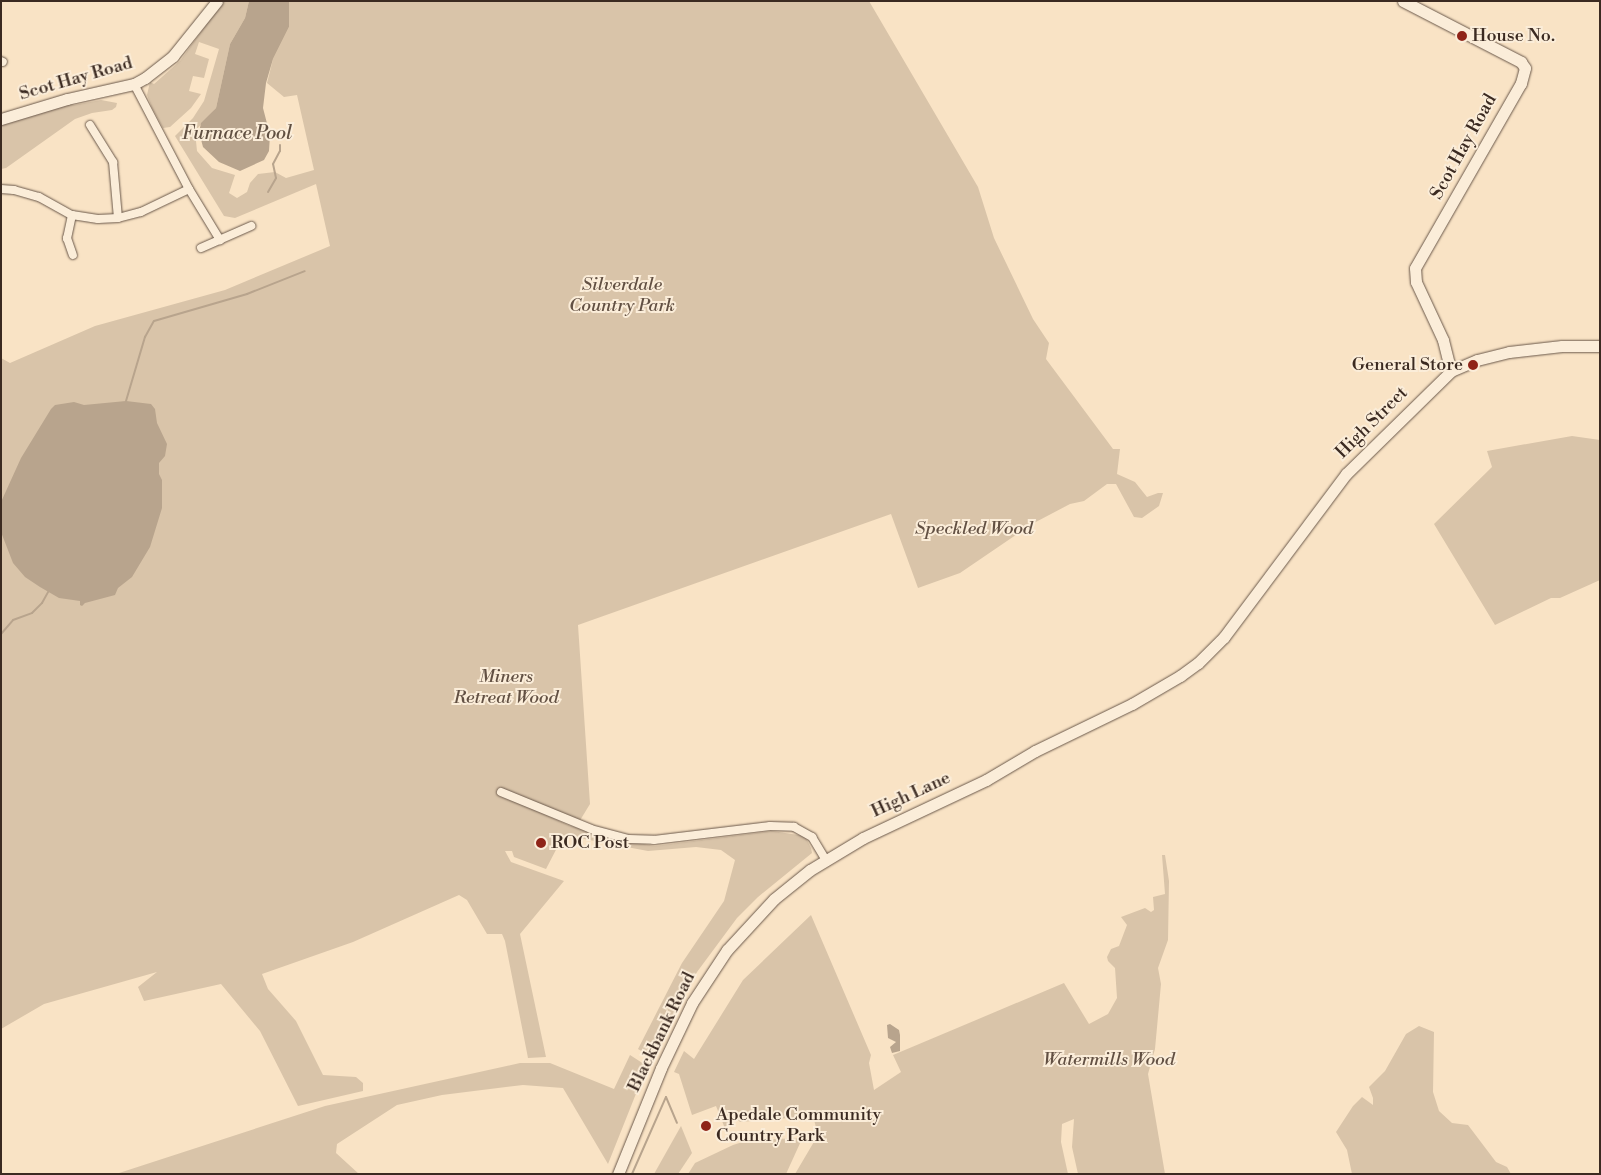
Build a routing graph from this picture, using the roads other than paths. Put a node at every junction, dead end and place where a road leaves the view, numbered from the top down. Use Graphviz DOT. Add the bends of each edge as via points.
graph roads {
  1 [pos="217,1"];
  2 [pos="1403,1"];
  3 [pos="134,84"];
  4 [pos="1,119"];
  5 [pos="90,125"];
  6 [pos="1,189"];
  7 [pos="189,189"];
  8 [pos="72,215"];
  9 [pos="118,218"];
  10 [pos="250,226"];
  11 [pos="220,240"];
  12 [pos="201,248"];
  13 [pos="73,255"];
  14 [pos="1600,346"];
  15 [pos="1451,371"];
  16 [pos="1285,555"];
  17 [pos="501,792"];
  18 [pos="826,860"];
  19 [pos="618,1174"];
  1 -- 3 [label="main road, Scot Hay Road" via="173,56 156,72"];
  2 -- 15 [label="main road, Scot Hay Road" via="1521,62 1525,68 1522,84 1415,268 1416,282 1444,340"];
  3 -- 4 [label="main road, Scot Hay Road"];
  3 -- 7 [label="street"];
  5 -- 9 [label="street" via="113,162"];
  6 -- 8 [label="street" via="39,197"];
  7 -- 9 [label="street" via="141,212"];
  7 -- 11 [label="street"];
  8 -- 9 [label="street"];
  8 -- 13 [label="street" via="67,238"];
  10 -- 11 [label="street"];
  11 -- 12 [label="street"];
  14 -- 15 [label="main road, High Street" via="1562,346 1509,352"];
  15 -- 16 [label="main road, High Street" via="1346,474"];
  16 -- 18 [label="main road, High Lane" via="1224,637 1180,676 986,780 893,822"];
  17 -- 18 [label="street" via="591,829 629,839 654,840 770,826 794,827 812,836"];
  18 -- 19 [label="main road, Blackbank Road" via="793,883 758,914 704,983 672,1044"];
}
